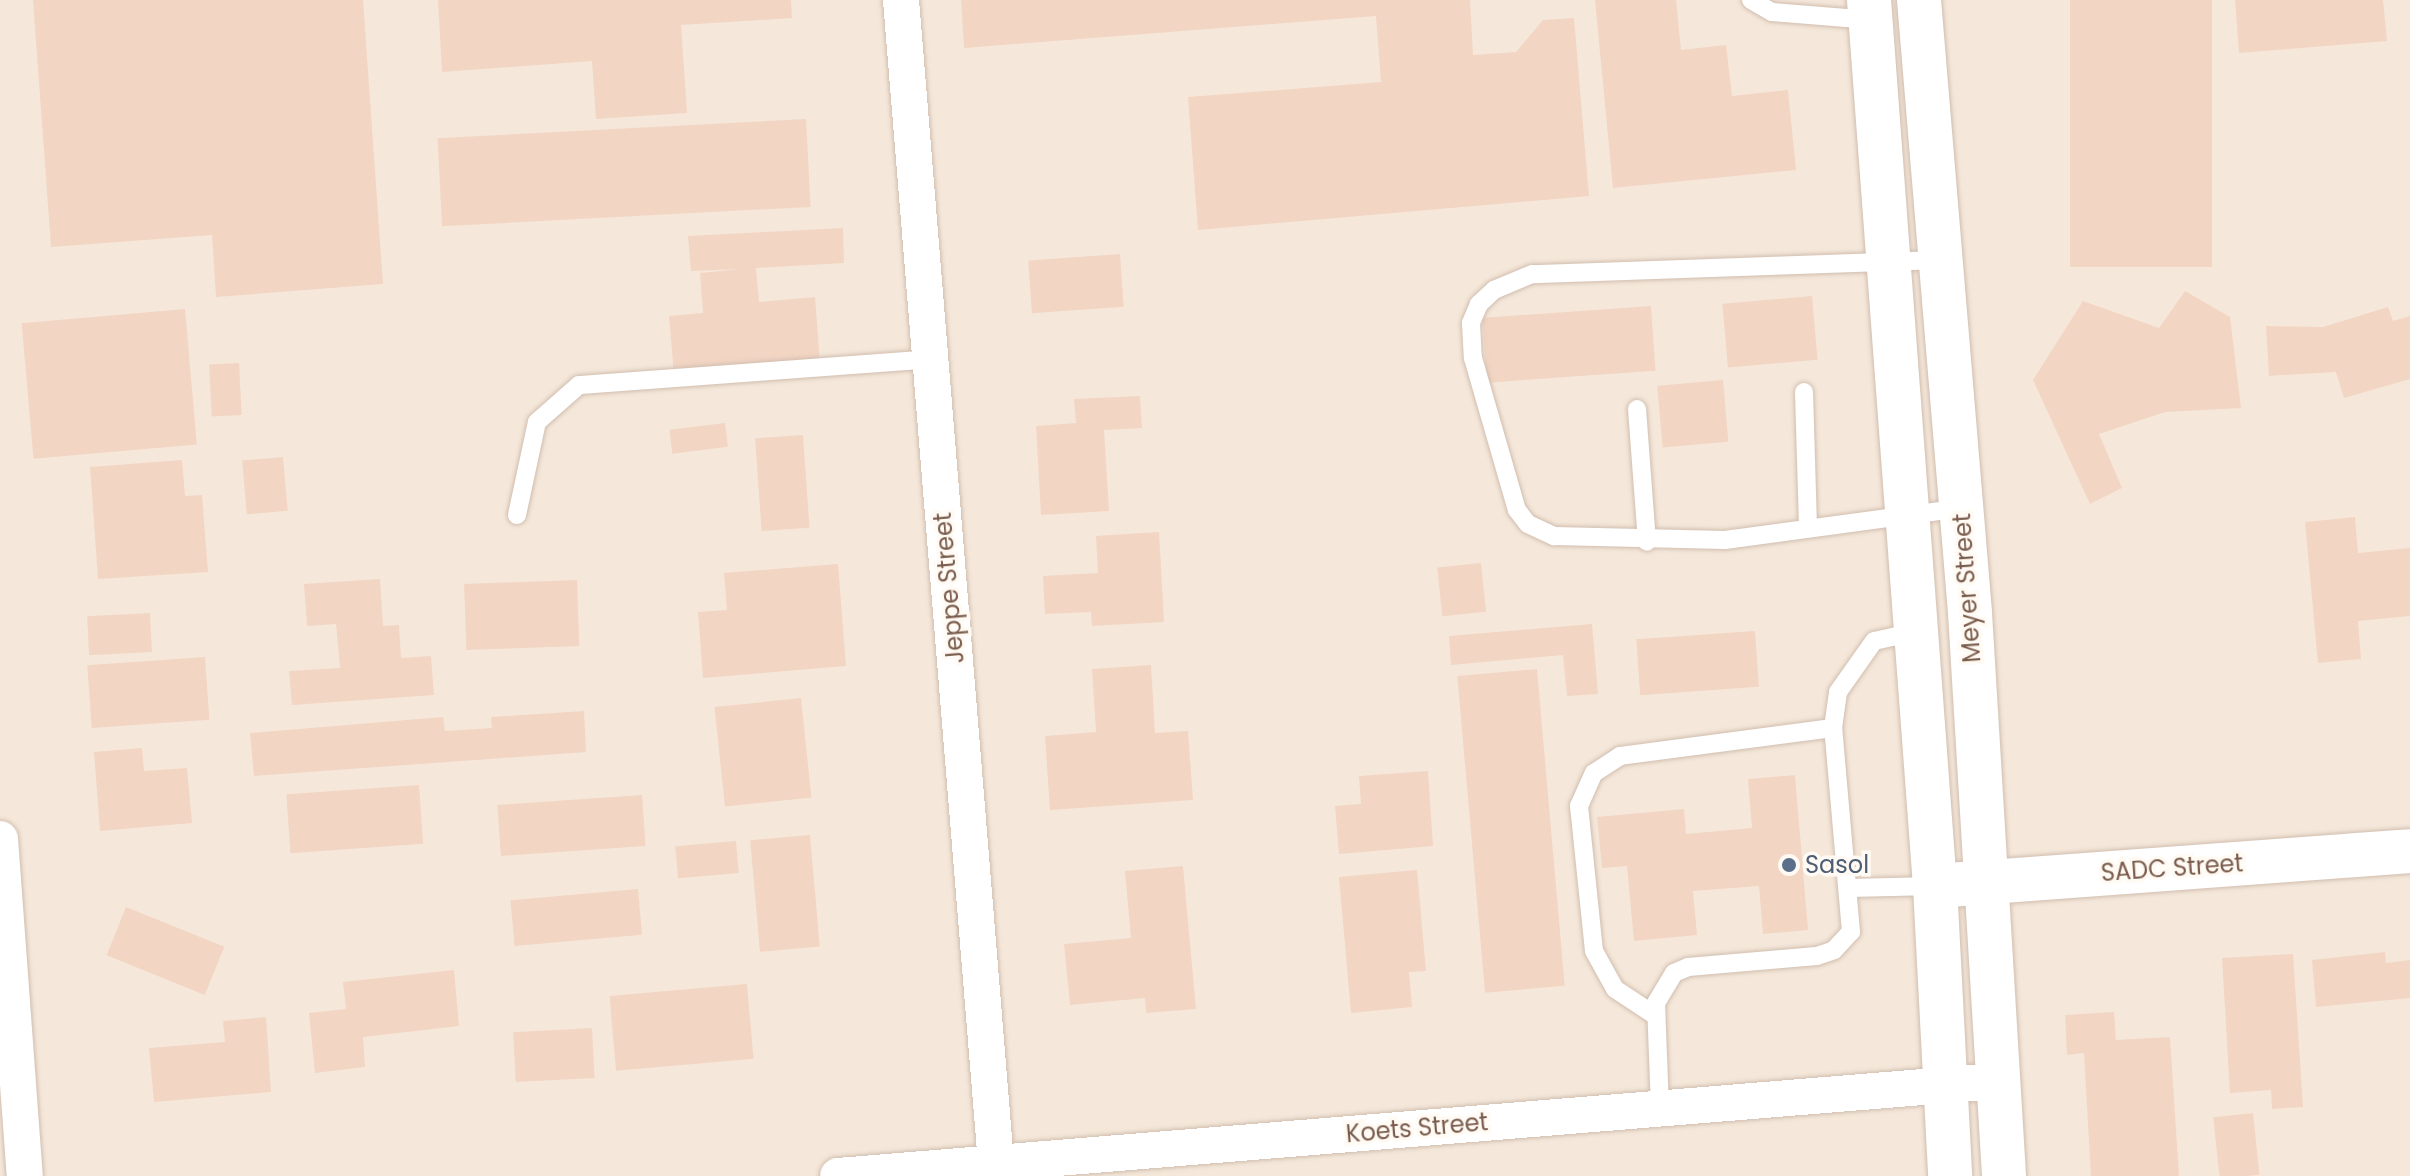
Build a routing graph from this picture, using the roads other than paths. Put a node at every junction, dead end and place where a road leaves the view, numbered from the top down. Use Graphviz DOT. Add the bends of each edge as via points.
graph roads {
  1 [pos="901,0"];
  2 [pos="1751,0"];
  3 [pos="1919,0"];
  4 [pos="1870,10"];
  5 [pos="1941,260"];
  6 [pos="1889,261"];
  7 [pos="931,359"];
  8 [pos="1804,392"];
  9 [pos="1637,409"];
  10 [pos="1961,508"];
  11 [pos="517,515"];
  12 [pos="1906,515"];
  13 [pos="1808,526"];
  14 [pos="1647,542"];
  15 [pos="1915,632"];
  16 [pos="1833,728"];
  17 [pos="0,839"];
  18 [pos="2410,851"];
  19 [pos="1984,881"];
  20 [pos="1935,886"];
  21 [pos="1848,888"];
  22 [pos="1656,1016"];
  23 [pos="1997,1081"];
  24 [pos="1943,1084"];
  25 [pos="1660,1108"];
  26 [pos="996,1170"];
  27 [pos="25,1176"];
  28 [pos="838,1176"];
  29 [pos="1950,1176"];
  30 [pos="2004,1176"];
  1 -- 7 [label="street, Jeppe Street"];
  2 -- 4 [label="lane" via="1772,12"];
  3 -- 5 [label="main road, Meyer Street"];
  4 -- 6 [label="main road"];
  5 -- 6 [label="lane"];
  5 -- 10 [label="main road, Meyer Street"];
  6 -- 12 [label="main road"];
  6 -- 14 [label="lane" via="1532,274 1494,290 1479,304 1471,323 1473,358 1517,510 1528,524 1554,536"];
  7 -- 11 [label="lane" via="579,385 537,422"];
  7 -- 26 [label="street, Jeppe Street"];
  8 -- 13 [label="lane"];
  9 -- 14 [label="lane"];
  10 -- 12 [label="lane"];
  10 -- 19 [label="main road, Meyer Street"];
  12 -- 13 [label="lane"];
  12 -- 15 [label="main road"];
  13 -- 14 [label="lane" via="1725,540"];
  15 -- 16 [label="lane" via="1874,641 1863,650 1838,692"];
  15 -- 20 [label="main road"];
  16 -- 21 [label="lane"];
  16 -- 22 [label="lane" via="1620,756 1594,773 1579,806 1594,951 1615,989"];
  17 -- 27 [label="street"];
  18 -- 19 [label="main road, SADC Street"];
  19 -- 20 [label="main road, SADC Street"];
  19 -- 23 [label="main road, Meyer Street"];
  20 -- 21 [label="lane"];
  20 -- 24 [label="main road"];
  21 -- 22 [label="lane" via="1851,932 1834,950 1688,967 1667,981"];
  22 -- 25 [label="lane"];
  23 -- 24 [label="street, Koets Street"];
  23 -- 30 [label="main road, Meyer Street"];
  24 -- 25 [label="street, Koets Street"];
  24 -- 29 [label="main road"];
  25 -- 26 [label="street, Koets Street"];
  26 -- 28 [label="street, Koets Street"];
}
